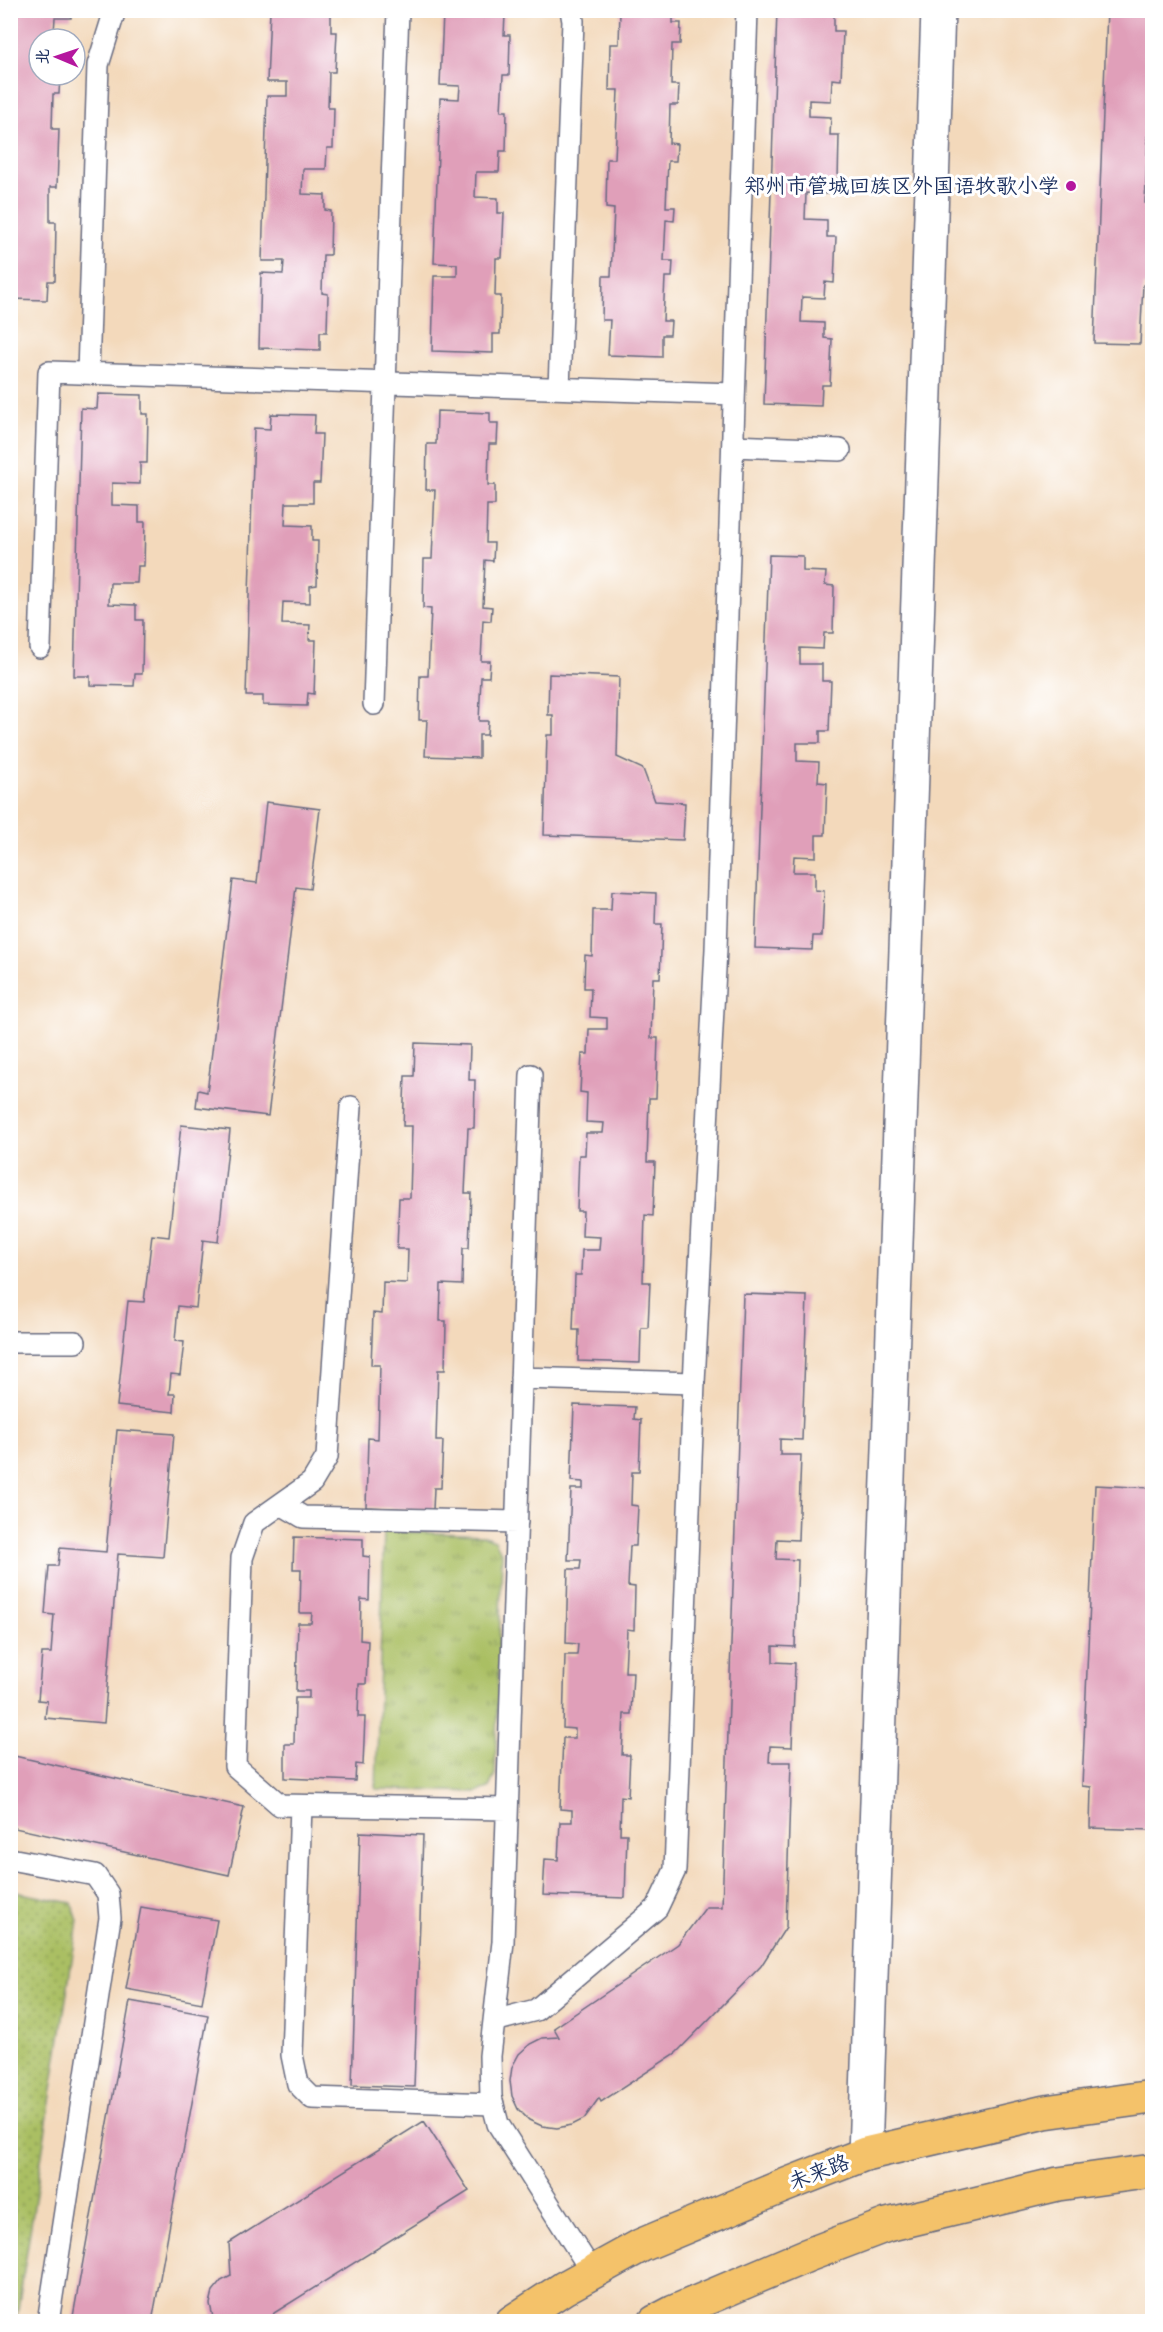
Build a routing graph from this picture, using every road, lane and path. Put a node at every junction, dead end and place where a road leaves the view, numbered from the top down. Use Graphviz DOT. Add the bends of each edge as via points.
graph roads {
  1 [pos="115,10"];
  2 [pos="398,10"];
  3 [pos="571,10"];
  4 [pos="747,10"];
  5 [pos="938,10"];
  6 [pos="87,373"];
  7 [pos="385,383"];
  8 [pos="559,388"];
  9 [pos="734,394"];
  10 [pos="733,446"];
  11 [pos="840,450"];
  12 [pos="40,647"];
  13 [pos="374,704"];
  14 [pos="531,1075"];
  15 [pos="351,1107"];
  16 [pos="10,1342"];
  17 [pos="75,1342"];
  18 [pos="521,1378"];
  19 [pos="694,1383"];
  20 [pos="281,1504"];
  21 [pos="517,1522"];
  22 [pos="301,1806"];
  23 [pos="507,1809"];
  24 [pos="10,1859"];
  25 [pos="494,2021"];
  26 [pos="1152,2097"];
  27 [pos="493,2104"];
  28 [pos="865,2154"];
  29 [pos="1152,2171"];
  30 [pos="592,2272"];
  31 [pos="48,2322"];
  32 [pos="512,2322"];
  33 [pos="656,2322"];
  1 -- 6 [label="lane" via="98,65"];
  2 -- 7 [label="lane"];
  3 -- 8 [label="lane"];
  4 -- 9 [label="lane"];
  5 -- 28 [label="street"];
  6 -- 7 [label="lane"];
  6 -- 12 [label="lane" via="49,372"];
  7 -- 8 [label="lane"];
  7 -- 13 [label="lane"];
  8 -- 9 [label="lane"];
  9 -- 10 [label="lane"];
  10 -- 11 [label="lane"];
  10 -- 19 [label="lane" via="716,949"];
  14 -- 18 [label="lane"];
  15 -- 20 [label="lane" via="327,1457 312,1482"];
  16 -- 17 [label="lane"];
  18 -- 19 [label="lane"];
  18 -- 21 [label="lane"];
  19 -- 25 [label="lane" via="675,1870 657,1908 536,2010"];
  20 -- 21 [label="lane" via="303,1517"];
  20 -- 22 [label="lane" via="254,1523 242,1558 236,1766 280,1805"];
  21 -- 23 [label="lane"];
  22 -- 23 [label="lane"];
  22 -- 27 [label="lane" via="292,2055 298,2084 312,2098"];
  23 -- 25 [label="lane" via="503,1942"];
  24 -- 31 [label="lane" via="95,1875 108,1894 110,1918"];
  25 -- 27 [label="lane" via="490,2056"];
  26 -- 28 [label="main road, 未来路" via="1045,2112"];
  27 -- 30 [label="lane" via="498,2124 512,2148"];
  28 -- 30 [label="main road, 未来路" via="642,2245"];
  29 -- 33 [label="main road" via="1058,2184 887,2225"];
  30 -- 32 [label="main road, 未来路"];
}
